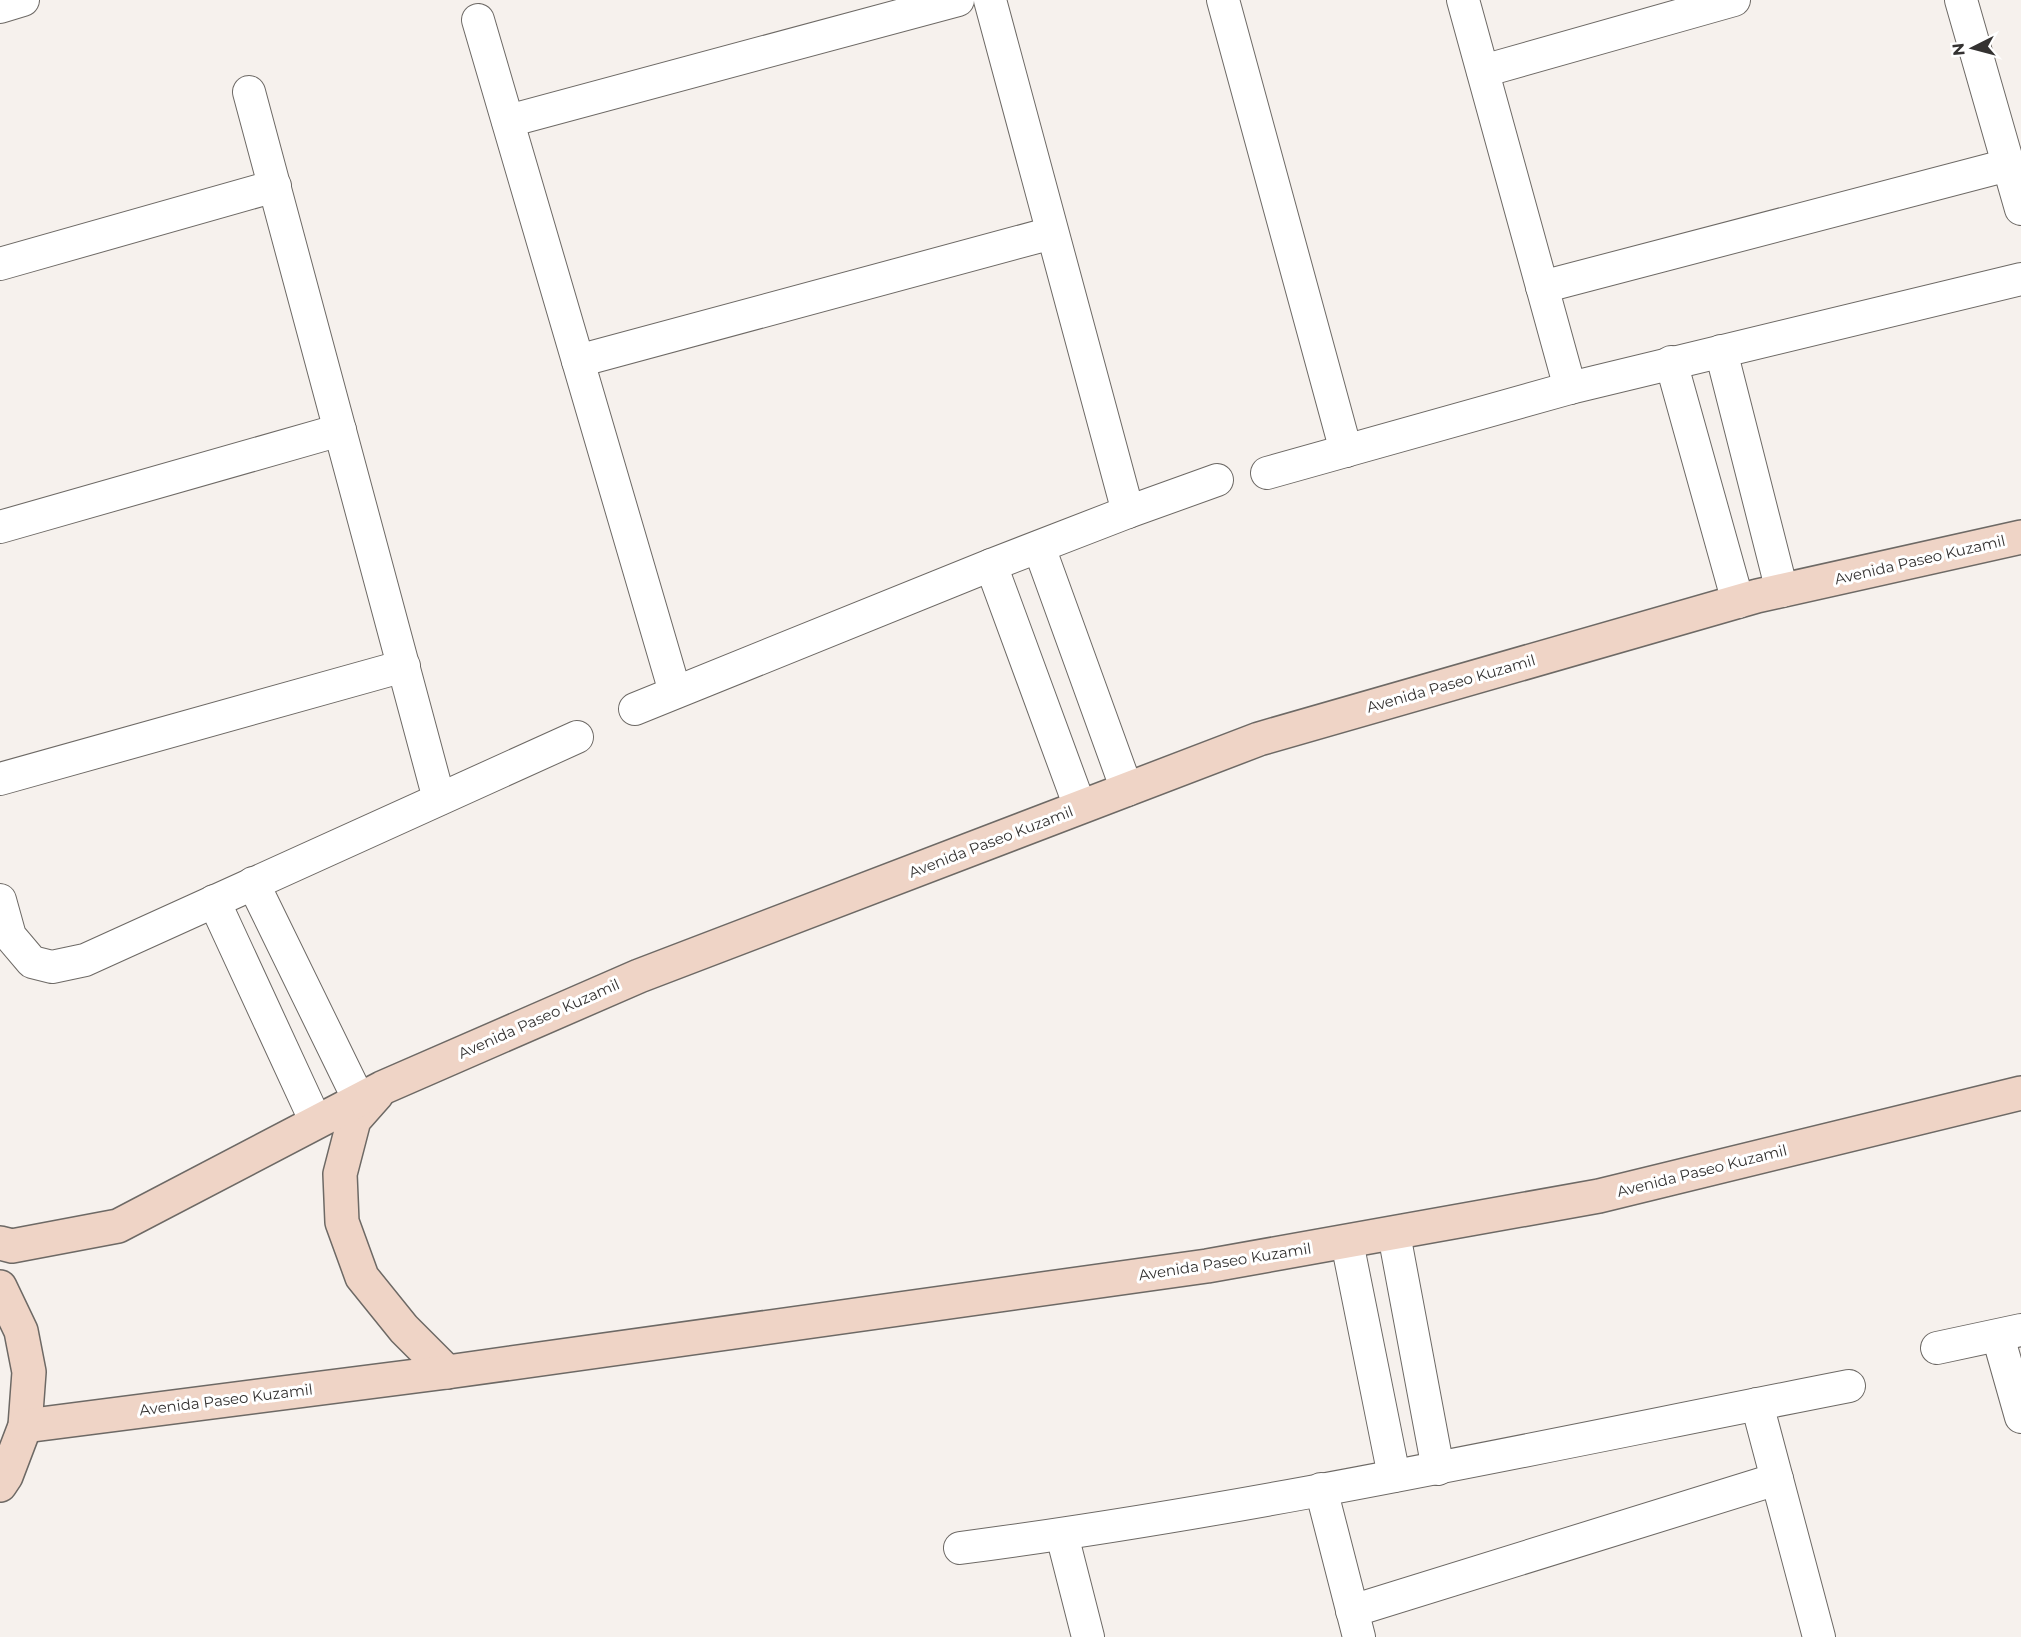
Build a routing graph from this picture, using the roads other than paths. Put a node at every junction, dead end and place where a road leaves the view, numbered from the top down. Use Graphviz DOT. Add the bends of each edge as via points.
graph roads {
  1 [pos="23,0"];
  2 [pos="958,0"];
  3 [pos="990,0"];
  4 [pos="1223,0"];
  5 [pos="1463,0"];
  6 [pos="1734,0"];
  7 [pos="1961,0"];
  8 [pos="0,7"];
  9 [pos="478,20"];
  10 [pos="1483,72"];
  11 [pos="249,92"];
  12 [pos="508,121"];
  13 [pos="2008,165"];
  14 [pos="275,186"];
  15 [pos="2021,209"];
  16 [pos="1052,233"];
  17 [pos="0,264"];
  18 [pos="2021,279"];
  19 [pos="1542,287"];
  20 [pos="1721,351"];
  21 [pos="578,361"];
  22 [pos="1671,362"];
  23 [pos="1570,388"];
  24 [pos="340,430"];
  25 [pos="1346,452"];
  26 [pos="1267,473"];
  27 [pos="1217,480"];
  28 [pos="1128,512"];
  29 [pos="0,527"];
  30 [pos="2021,537"];
  31 [pos="1039,547"];
  32 [pos="991,565"];
  33 [pos="1782,591"];
  34 [pos="1738,602"];
  35 [pos="404,666"];
  36 [pos="675,692"];
  37 [pos="634,709"];
  38 [pos="577,737"];
  39 [pos="0,779"];
  40 [pos="1127,790"];
  41 [pos="439,799"];
  42 [pos="1080,807"];
  43 [pos="253,883"];
  44 [pos="0,900"];
  45 [pos="214,901"];
  46 [pos="2021,1093"];
  47 [pos="371,1094"];
  48 [pos="316,1122"];
  49 [pos="1394,1234"];
  50 [pos="1347,1242"];
  51 [pos="0,1243"];
  52 [pos="0,1287"];
  53 [pos="2010,1333"];
  54 [pos="1937,1348"];
  55 [pos="447,1372"];
  56 [pos="1849,1386"];
  57 [pos="1757,1404"];
  58 [pos="2021,1417"];
  59 [pos="26,1426"];
  60 [pos="1438,1468"];
  61 [pos="1394,1476"];
  62 [pos="1777,1479"];
  63 [pos="0,1485"];
  64 [pos="1321,1489"];
  65 [pos="1062,1535"];
  66 [pos="960,1548"];
  67 [pos="1356,1624"];
  68 [pos="1088,1637"];
  69 [pos="1819,1637"];
  1 -- 8 [label="street"];
  2 -- 12 [label="street"];
  3 -- 16 [label="street"];
  4 -- 25 [label="street"];
  5 -- 10 [label="street"];
  6 -- 10 [label="street"];
  7 -- 13 [label="street"];
  9 -- 12 [label="street"];
  10 -- 19 [label="street"];
  11 -- 14 [label="street"];
  12 -- 21 [label="street"];
  13 -- 15 [label="street"];
  13 -- 19 [label="street"];
  14 -- 17 [label="street"];
  14 -- 24 [label="street"];
  16 -- 21 [label="street"];
  16 -- 28 [label="street"];
  18 -- 20 [label="street"];
  19 -- 23 [label="street"];
  20 -- 22 [label="street"];
  20 -- 33 [label="street"];
  21 -- 36 [label="street"];
  22 -- 23 [label="street"];
  22 -- 34 [label="street"];
  23 -- 25 [label="street"];
  24 -- 29 [label="street"];
  24 -- 35 [label="street"];
  25 -- 26 [label="street"];
  27 -- 28 [label="street"];
  28 -- 31 [label="street"];
  30 -- 33 [label="main road, Avenida Paseo Kuzamil"];
  31 -- 32 [label="street"];
  31 -- 40 [label="street"];
  32 -- 36 [label="street"];
  32 -- 42 [label="street"];
  33 -- 34 [label="main road, Avenida Paseo Kuzamil"];
  34 -- 40 [label="main road, Avenida Paseo Kuzamil" via="1259,739"];
  35 -- 39 [label="street"];
  35 -- 41 [label="street"];
  36 -- 37 [label="street"];
  38 -- 41 [label="street"];
  40 -- 42 [label="main road, Avenida Paseo Kuzamil"];
  41 -- 43 [label="street"];
  42 -- 47 [label="main road, Avenida Paseo Kuzamil" via="639,976"];
  43 -- 45 [label="street"];
  43 -- 47 [label="street"];
  44 -- 45 [label="street" via="10,936 32,962 52,967 85,960"];
  45 -- 48 [label="street"];
  46 -- 49 [label="main road, Avenida Paseo Kuzamil" via="1599,1196"];
  47 -- 48 [label="main road, Avenida Paseo Kuzamil"];
  47 -- 55 [label="main road" via="354,1120 340,1174 342,1222 362,1277 404,1329"];
  48 -- 51 [label="main road, Avenida Paseo Kuzamil" via="118,1226 12,1245"];
  49 -- 50 [label="main road, Avenida Paseo Kuzamil"];
  49 -- 60 [label="street"];
  50 -- 55 [label="main road, Avenida Paseo Kuzamil" via="1207,1266"];
  50 -- 61 [label="street"];
  52 -- 59 [label="main road" via="21,1331 29,1372"];
  53 -- 54 [label="street"];
  53 -- 58 [label="street"];
  55 -- 59 [label="main road, Avenida Paseo Kuzamil"];
  56 -- 57 [label="street"];
  57 -- 60 [label="street"];
  57 -- 62 [label="street"];
  59 -- 63 [label="main road"];
  60 -- 61 [label="street"];
  61 -- 64 [label="street"];
  62 -- 67 [label="street"];
  62 -- 69 [label="street"];
  64 -- 65 [label="street"];
  64 -- 67 [label="street"];
  65 -- 66 [label="street"];
  65 -- 68 [label="street"];
}
